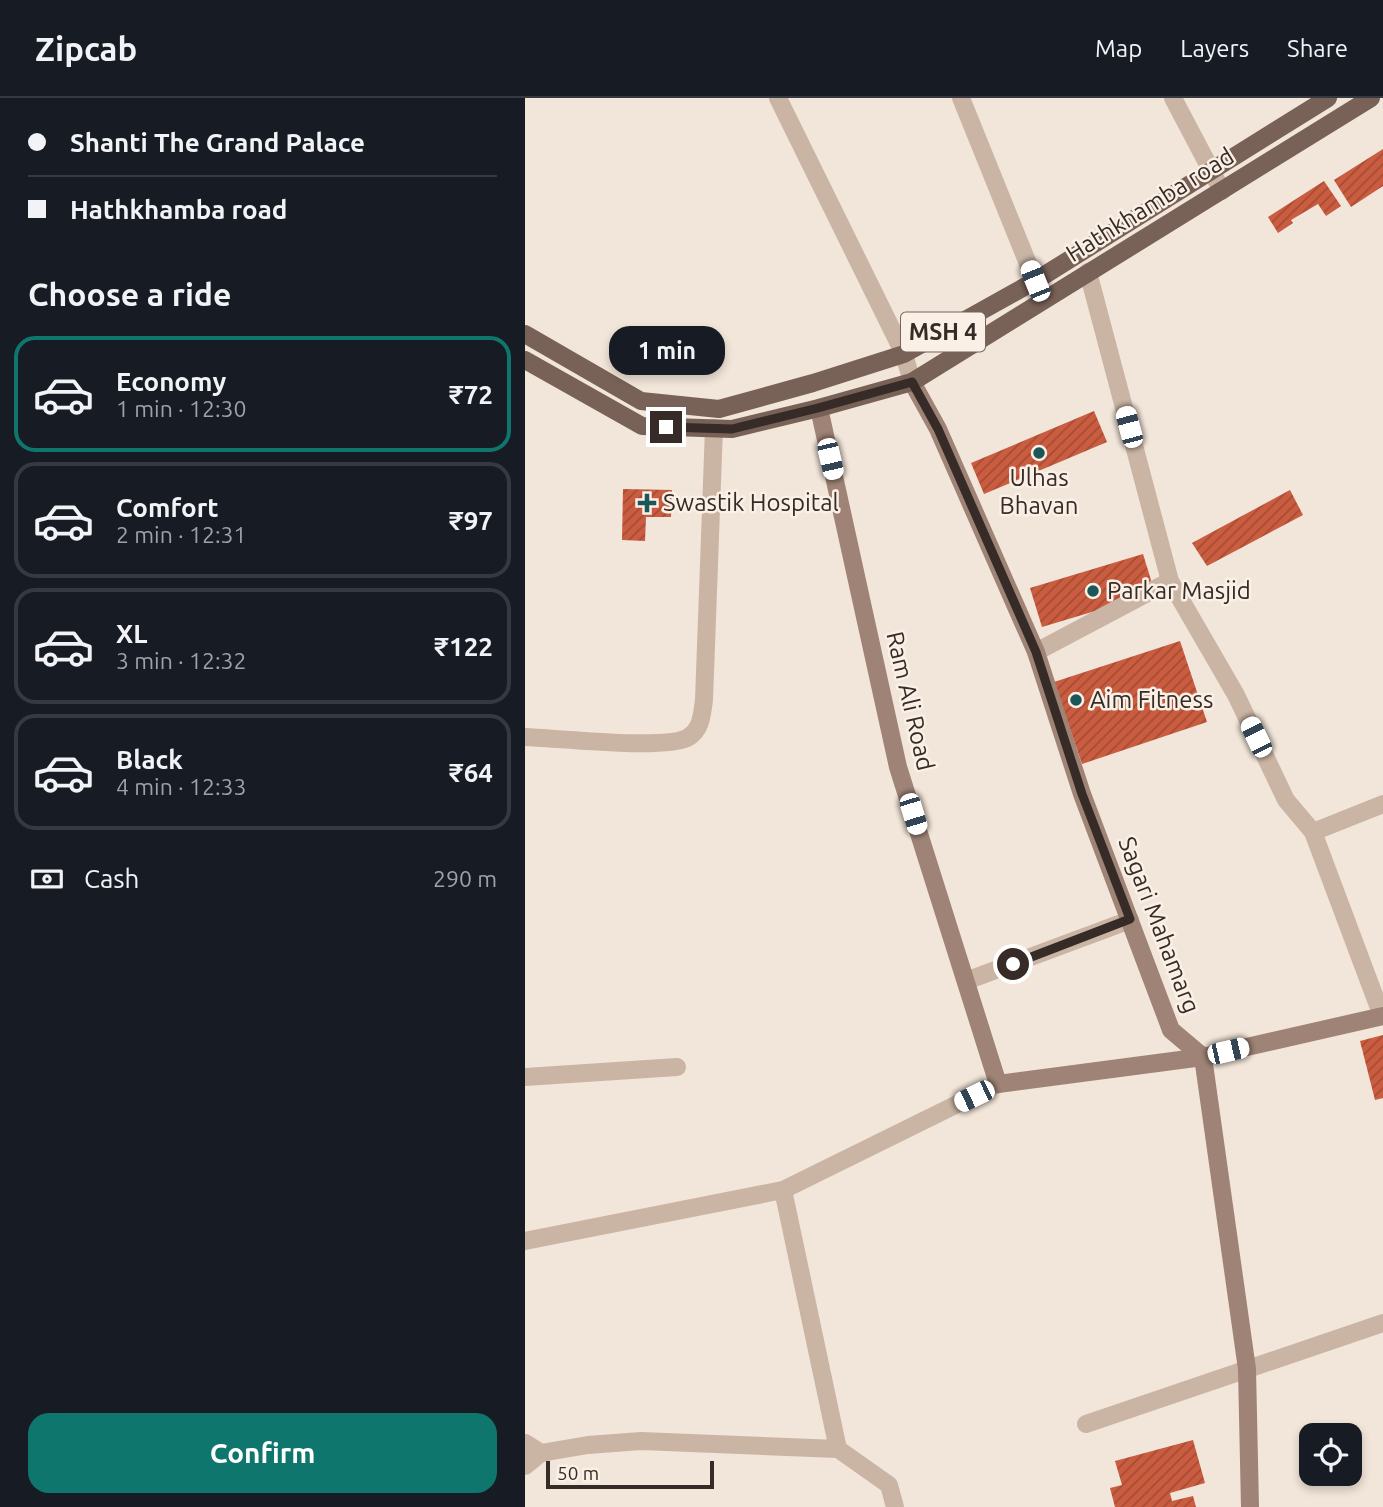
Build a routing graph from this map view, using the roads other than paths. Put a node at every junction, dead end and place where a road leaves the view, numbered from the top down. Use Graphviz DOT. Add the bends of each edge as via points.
graph roads {
  1 [pos="778,98"];
  2 [pos="961,98"];
  3 [pos="1173,98"];
  4 [pos="1328,98"];
  5 [pos="1371,98"];
  6 [pos="1211,170"];
  7 [pos="1221,191"];
  8 [pos="1088,272"];
  9 [pos="1035,281"];
  10 [pos="525,334"];
  11 [pos="904,354"];
  12 [pos="525,359"];
  13 [pos="912,382"];
  14 [pos="818,408"];
  15 [pos="714,428"];
  16 [pos="1170,582"];
  17 [pos="1036,652"];
  18 [pos="525,737"];
  19 [pos="1383,804"];
  20 [pos="1313,832"];
  21 [pos="1130,919"];
  22 [pos="966,981"];
  23 [pos="1382,1016"];
  24 [pos="1203,1056"];
  25 [pos="677,1067"];
  26 [pos="525,1077"];
  27 [pos="998,1084"];
  28 [pos="783,1190"];
  29 [pos="525,1241"];
  30 [pos="1383,1323"];
  31 [pos="1247,1370"];
  32 [pos="1086,1424"];
  33 [pos="525,1443"];
  34 [pos="838,1449"];
  35 [pos="541,1453"];
  36 [pos="525,1466"];
  37 [pos="895,1507"];
  38 [pos="1250,1507"];
  1 -- 11 [label="street"];
  2 -- 9 [label="street"];
  3 -- 6 [label="street"];
  4 -- 6 [label="main road, MSH 4"];
  5 -- 7 [label="main road, Hathkhamba road / MSH 4"];
  6 -- 7 [label="street"];
  6 -- 9 [label="main road, MSH 4"];
  7 -- 8 [label="main road, Hathkhamba road / MSH 4"];
  8 -- 13 [label="main road, Hathkhamba road / MSH 4"];
  8 -- 16 [label="street"];
  9 -- 11 [label="main road, MSH 4"];
  10 -- 11 [label="main road, MSH 4" via="641,401 719,409"];
  11 -- 13 [label="street"];
  12 -- 15 [label="main road, Hathkhamba road / MSH 4" via="642,426"];
  13 -- 14 [label="main road, Hathkhamba road / MSH 4"];
  13 -- 17 [label="main road, Sagari Mahamarg" via="938,429"];
  14 -- 15 [label="main road, Hathkhamba road / MSH 4" via="732,429"];
  14 -- 22 [label="main road, Ram Ali Road" via="898,767"];
  15 -- 18 [label="street" via="700,725 688,737 661,743"];
  16 -- 17 [label="street"];
  16 -- 20 [label="street" via="1236,695 1286,800"];
  17 -- 21 [label="main road, Sagari Mahamarg" via="1082,794"];
  19 -- 20 [label="street"];
  20 -- 23 [label="street"];
  21 -- 22 [label="street"];
  21 -- 24 [label="main road, Sagari Mahamarg" via="1171,1030"];
  22 -- 27 [label="main road, Ram Ali Road"];
  23 -- 24 [label="main road"];
  24 -- 27 [label="main road"];
  24 -- 31 [label="main road"];
  25 -- 26 [label="street"];
  27 -- 28 [label="street"];
  28 -- 29 [label="street"];
  28 -- 34 [label="street"];
  30 -- 31 [label="street"];
  31 -- 32 [label="street"];
  31 -- 38 [label="main road"];
  33 -- 35 [label="street"];
  34 -- 35 [label="street" via="642,1441"];
  34 -- 37 [label="street" via="889,1485"];
  35 -- 36 [label="street"];
}
